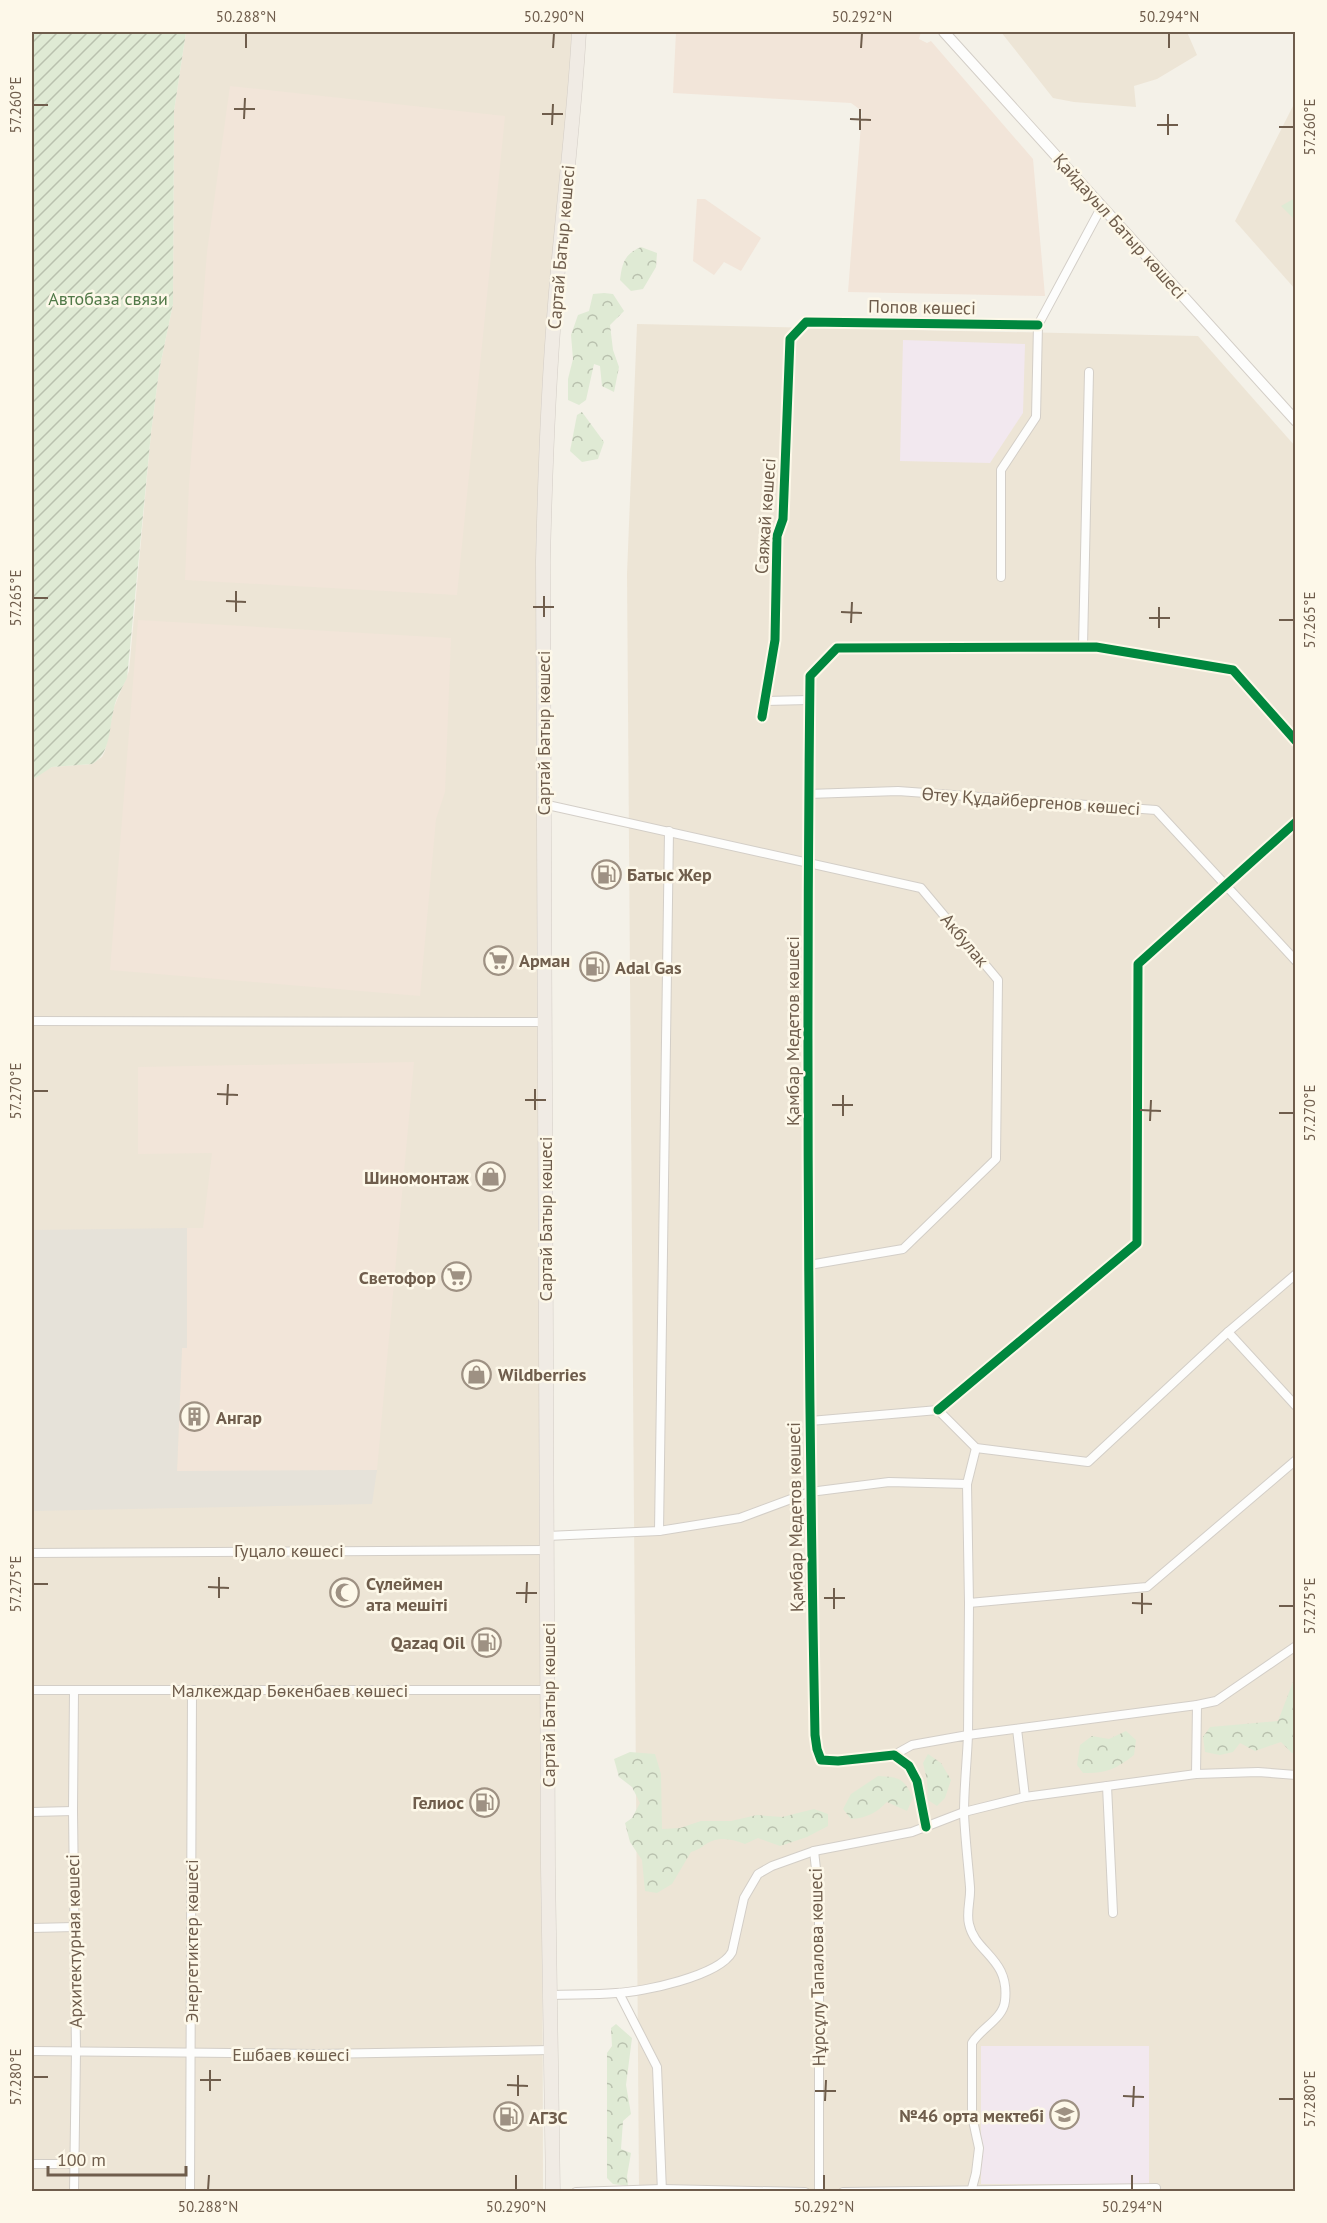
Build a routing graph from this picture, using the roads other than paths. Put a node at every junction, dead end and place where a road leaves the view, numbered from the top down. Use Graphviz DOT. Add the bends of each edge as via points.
graph roads {
  1 [pos="579,32"];
  2 [pos="944,32"];
  3 [pos="1102,206"];
  4 [pos="806,322"];
  5 [pos="1038,325"];
  6 [pos="1089,372"];
  7 [pos="1296,421"];
  8 [pos="1001,577"];
  9 [pos="1083,647"];
  10 [pos="809,700"];
  11 [pos="765,701"];
  12 [pos="762,717"];
  13 [pos="1296,741"];
  14 [pos="808,794"];
  15 [pos="543,804"];
  16 [pos="1296,822"];
  17 [pos="669,831"];
  18 [pos="808,862"];
  19 [pos="1226,883"];
  20 [pos="1296,961"];
  21 [pos="32,1021"];
  22 [pos="543,1022"];
  23 [pos="809,1265"];
  24 [pos="1296,1274"];
  25 [pos="1228,1332"];
  26 [pos="1296,1406"];
  27 [pos="938,1410"];
  28 [pos="810,1421"];
  29 [pos="976,1448"];
  30 [pos="1296,1460"];
  31 [pos="967,1484"];
  32 [pos="810,1492"];
  33 [pos="659,1531"];
  34 [pos="547,1543"];
  35 [pos="32,1552"];
  36 [pos="969,1603"];
  37 [pos="1296,1646"];
  38 [pos="32,1690"];
  39 [pos="74,1690"];
  40 [pos="192,1690"];
  41 [pos="548,1690"];
  42 [pos="1197,1705"];
  43 [pos="1017,1730"];
  44 [pos="968,1735"];
  45 [pos="894,1755"];
  46 [pos="1196,1774"];
  47 [pos="1296,1774"];
  48 [pos="1107,1786"];
  49 [pos="1025,1797"];
  50 [pos="72,1811"];
  51 [pos="32,1812"];
  52 [pos="964,1812"];
  53 [pos="926,1827"];
  54 [pos="814,1851"];
  55 [pos="1113,1913"];
  56 [pos="74,1927"];
  57 [pos="32,1928"];
  58 [pos="619,1993"];
  59 [pos="550,1995"];
  60 [pos="551,2050"];
  61 [pos="32,2051"];
  62 [pos="76,2051"];
  63 [pos="190,2053"];
  64 [pos="32,2164"];
  65 [pos="74,2164"];
  66 [pos="1155,2188"];
  67 [pos="662,2190"];
  68 [pos="971,2191"];
  69 [pos="74,2192"];
  70 [pos="190,2192"];
  71 [pos="554,2192"];
  72 [pos="576,2192"];
  73 [pos="805,2192"];
  74 [pos="819,2192"];
  75 [pos="843,2192"];
  1 -- 15 [label="highway, Сартай Батыр көшесі" via="555,304 545,473"];
  2 -- 3 [label="street, Қайдауыл Батыр көшесі"];
  3 -- 5 [label="street"];
  3 -- 7 [label="street, Қайдауыл Батыр көшесі"];
  4 -- 5 [label="street, Попов көшесі"];
  4 -- 11 [label="street, Саяжай көшесі" via="790,339 783,519 777,536 775,640"];
  5 -- 8 [label="street" via="1036,417 1001,470"];
  6 -- 9 [label="street"];
  9 -- 10 [label="street, Қамбар Медетов көшесі" via="837,648 810,676"];
  9 -- 13 [label="street, Қамбар Медетов көшесі" via="1233,670"];
  10 -- 11 [label="street"];
  10 -- 14 [label="street, Қамбар Медетов көшесі"];
  11 -- 12 [label="street, Саяжай көшесі"];
  14 -- 18 [label="street, Қамбар Медетов көшесі"];
  14 -- 19 [label="street, Өтеу Құдайбергенов көшесі" via="898,791 1156,810"];
  15 -- 17 [label="street, Акбулак"];
  15 -- 22 [label="highway, Сартай Батыр көшесі"];
  16 -- 19 [label="street"];
  17 -- 18 [label="street, Акбулак"];
  17 -- 33 [label="street"];
  18 -- 23 [label="street, Қамбар Медетов көшесі"];
  18 -- 23 [label="street, Акбулак" via="921,888 998,980 996,1159 903,1249"];
  19 -- 20 [label="street, Өтеу Құдайбергенов көшесі"];
  19 -- 27 [label="street" via="1138,964 1137,1243"];
  21 -- 22 [label="street"];
  22 -- 34 [label="highway, Сартай Батыр көшесі"];
  23 -- 28 [label="street, Қамбар Медетов көшесі"];
  24 -- 25 [label="street"];
  25 -- 26 [label="street"];
  25 -- 29 [label="street" via="1088,1462"];
  27 -- 28 [label="street"];
  27 -- 29 [label="street"];
  28 -- 32 [label="street, Қамбар Медетов көшесі"];
  29 -- 31 [label="street"];
  30 -- 36 [label="street" via="1147,1587"];
  31 -- 32 [label="street, Гуцало көшесі" via="889,1482"];
  31 -- 36 [label="street"];
  32 -- 33 [label="street, Гуцало көшесі" via="740,1518"];
  32 -- 45 [label="street, Қамбар Медетов көшесі" via="817,1749 821,1760"];
  33 -- 34 [label="street, Гуцало көшесі"];
  34 -- 35 [label="street, Гуцало көшесі"];
  34 -- 41 [label="highway, Сартай Батыр көшесі"];
  36 -- 44 [label="street"];
  37 -- 42 [label="street" via="1216,1701"];
  38 -- 39 [label="street, Малкеждар Бөкенбаев көшесі"];
  39 -- 40 [label="street, Малкеждар Бөкенбаев көшесі"];
  39 -- 50 [label="street, Архитектурная көшесі"];
  40 -- 41 [label="street, Малкеждар Бөкенбаев көшесі"];
  40 -- 63 [label="street, Энергетиктер көшесі"];
  41 -- 59 [label="highway, Сартай Батыр көшесі"];
  42 -- 43 [label="street"];
  42 -- 46 [label="street"];
  43 -- 44 [label="street"];
  43 -- 49 [label="street"];
  44 -- 45 [label="street" via="912,1745"];
  44 -- 52 [label="street"];
  45 -- 53 [label="street" via="909,1766 917,1782"];
  46 -- 47 [label="street"];
  46 -- 48 [label="street"];
  48 -- 49 [label="street"];
  48 -- 55 [label="street"];
  49 -- 52 [label="street"];
  50 -- 51 [label="street"];
  50 -- 56 [label="street, Архитектурная көшесі"];
  52 -- 53 [label="street"];
  52 -- 68 [label="street" via="969,1923 996,1961 1006,1997 1000,2013 972,2043 972,2116 979,2148"];
  53 -- 54 [label="street"];
  54 -- 58 [label="street" via="758,1874 744,1898 732,1952 725,1962 691,1978"];
  54 -- 74 [label="street, Нұрсұлу Тапалова көшесі" via="819,1896"];
  56 -- 57 [label="street"];
  56 -- 62 [label="street, Архитектурная көшесі"];
  58 -- 59 [label="street"];
  58 -- 67 [label="street" via="657,2067"];
  59 -- 60 [label="highway, Сартай Батыр көшесі"];
  60 -- 63 [label="street, Ешбаев көшесі" via="317,2055"];
  60 -- 71 [label="highway, Сартай Батыр көшесі"];
  61 -- 62 [label="street, Ешбаев көшесі"];
  62 -- 63 [label="street, Ешбаев көшесі"];
  62 -- 65 [label="street, Архитектурная көшесі"];
  63 -- 70 [label="street, Энергетиктер көшесі"];
  64 -- 65 [label="street"];
  65 -- 69 [label="street, Архитектурная көшесі"];
  66 -- 68 [label="street"];
  67 -- 72 [label="street"];
  67 -- 73 [label="street"];
  68 -- 75 [label="street"];
}
